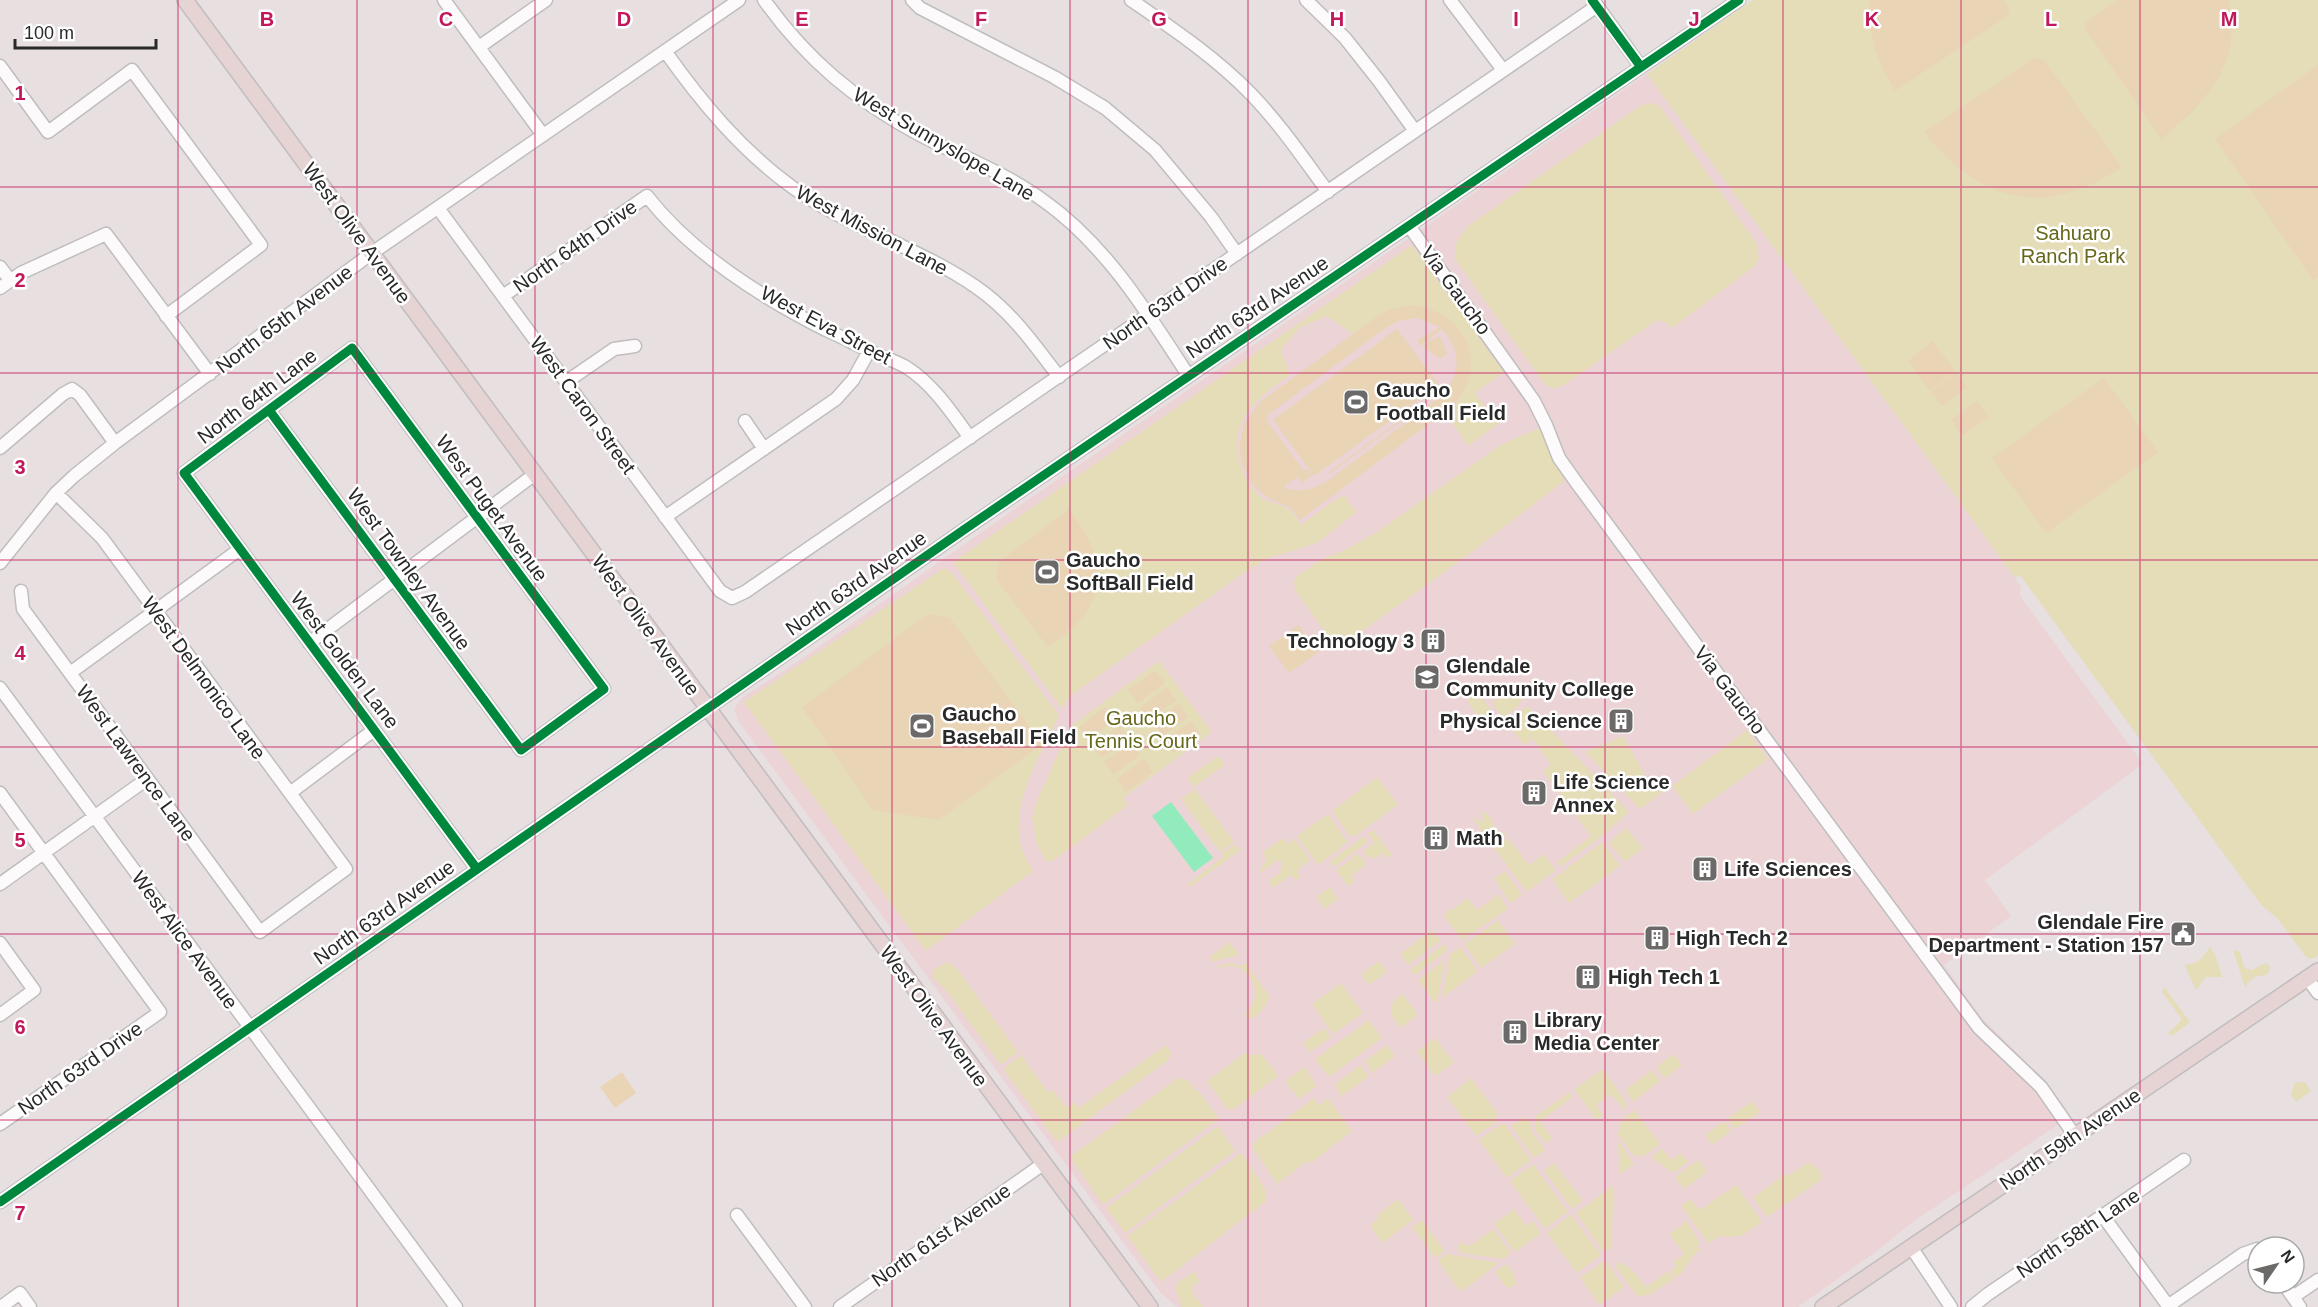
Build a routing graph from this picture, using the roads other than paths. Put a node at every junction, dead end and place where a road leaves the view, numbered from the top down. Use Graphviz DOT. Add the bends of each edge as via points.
graph roads {
  1 [pos="185,0"];
  2 [pos="444,0"];
  3 [pos="546,0"];
  4 [pos="740,0"];
  5 [pos="764,0"];
  6 [pos="912,0"];
  7 [pos="1131,0"];
  8 [pos="1306,0"];
  9 [pos="1450,0"];
  10 [pos="1735,1"];
  11 [pos="1595,3"];
  12 [pos="479,47"];
  13 [pos="665,51"];
  14 [pos="0,66"];
  15 [pos="1641,67"];
  16 [pos="1503,70"];
  17 [pos="1415,131"];
  18 [pos="543,135"];
  19 [pos="1328,192"];
  20 [pos="647,196"];
  21 [pos="438,208"];
  22 [pos="1409,226"];
  23 [pos="372,253"];
  24 [pos="1237,254"];
  25 [pos="0,267"];
  26 [pos="5,284"];
  27 [pos="503,297"];
  28 [pos="1148,314"];
  29 [pos="166,316"];
  30 [pos="635,346"];
  31 [pos="352,348"];
  32 [pos="869,351"];
  33 [pos="210,374"];
  34 [pos="1188,375"];
  35 [pos="1059,377"];
  36 [pos="566,382"];
  37 [pos="269,410"];
  38 [pos="745,421"];
  39 [pos="970,438"];
  40 [pos="115,443"];
  41 [pos="0,448"];
  42 [pos="764,449"];
  43 [pos="184,473"];
  44 [pos="536,474"];
  45 [pos="56,493"];
  46 [pos="665,517"];
  47 [pos="477,518"];
  48 [pos="240,549"];
  49 [pos="0,563"];
  50 [pos="394,579"];
  51 [pos="21,591"];
  52 [pos="732,598"];
  53 [pos="155,611"];
  54 [pos="309,643"];
  55 [pos="70,673"];
  56 [pos="0,688"];
  57 [pos="707,708"];
  58 [pos="374,730"];
  59 [pos="521,750"];
  60 [pos="147,779"];
  61 [pos="0,793"];
  62 [pos="290,793"];
  63 [pos="95,816"];
  64 [pos="44,852"];
  65 [pos="346,868"];
  66 [pos="477,869"];
  67 [pos="0,884"];
  68 [pos="0,943"];
  69 [pos="2313,975"];
  70 [pos="2318,993"];
  71 [pos="0,1015"];
  72 [pos="250,1028"];
  73 [pos="0,1124"];
  74 [pos="2075,1136"];
  75 [pos="2184,1160"];
  76 [pos="1043,1164"];
  77 [pos="0,1202"];
  78 [pos="737,1215"];
  79 [pos="2103,1216"];
  80 [pos="1911,1246"];
  81 [pos="2246,1253"];
  82 [pos="2318,1280"];
  83 [pos="2296,1302"];
  84 [pos="2168,1306"];
  85 [pos="1,1307"];
  86 [pos="30,1307"];
  87 [pos="456,1307"];
  88 [pos="805,1307"];
  89 [pos="840,1307"];
  90 [pos="1150,1307"];
  91 [pos="1823,1307"];
  92 [pos="1951,1307"];
  93 [pos="1972,1307"];
  1 -- 23 [label="main road, West Olive Avenue"];
  2 -- 12 [label="street"];
  3 -- 12 [label="street"];
  4 -- 13 [label="street, North 65th Avenue"];
  5 -- 28 [label="street, West Sunnyslope Lane" via="809,55 861,99 921,135 1012,180 1060,213 1110,263"];
  6 -- 24 [label="street" via="920,8 1054,77 1105,108 1155,150"];
  7 -- 19 [label="street" via="1192,41 1249,93 1286,133"];
  8 -- 17 [label="street" via="1345,38"];
  9 -- 16 [label="street"];
  10 -- 15 [label="street, North 63rd Avenue"];
  11 -- 15 [label="street"];
  11 -- 16 [label="street, North 63rd Drive"];
  12 -- 18 [label="street"];
  13 -- 18 [label="street, North 65th Avenue"];
  13 -- 35 [label="street, West Mission Lane" via="719,120 766,166 837,215 976,287 1013,318"];
  14 -- 29 [label="street" via="48,132 132,70 261,245"];
  15 -- 22 [label="street, North 63rd Avenue"];
  16 -- 17 [label="street, North 63rd Drive"];
  17 -- 19 [label="street, North 63rd Drive"];
  18 -- 21 [label="street, North 65th Avenue"];
  19 -- 24 [label="street, North 63rd Drive"];
  20 -- 27 [label="street, North 64th Drive"];
  20 -- 32 [label="street, West Eva Street" via="675,228 731,272 781,306"];
  21 -- 23 [label="street, North 65th Avenue"];
  21 -- 27 [label="street, West Caron Street"];
  22 -- 34 [label="street, North 63rd Avenue"];
  22 -- 74 [label="street, Via Gaucho" via="1534,401 1559,458 1576,482 1979,1028 2041,1087"];
  23 -- 33 [label="street, North 65th Avenue"];
  23 -- 44 [label="main road, West Olive Avenue"];
  24 -- 28 [label="street, North 63rd Drive"];
  25 -- 26 [label="street"];
  26 -- 29 [label="street" via="106,234"];
  27 -- 36 [label="street, West Caron Street"];
  28 -- 34 [label="street, West Sunnyslope Lane"];
  28 -- 35 [label="street, North 63rd Drive"];
  29 -- 33 [label="street"];
  30 -- 36 [label="street" via="614,349"];
  31 -- 37 [label="street, North 64th Lane"];
  31 -- 47 [label="street, West Puget Avenue"];
  32 -- 39 [label="street, West Eva Street" via="905,367 927,384"];
  32 -- 42 [label="street" via="854,380 836,399"];
  33 -- 40 [label="street, North 65th Avenue"];
  34 -- 57 [label="street, North 63rd Avenue"];
  35 -- 39 [label="street, North 63rd Drive"];
  36 -- 46 [label="street, West Caron Street"];
  37 -- 43 [label="street, North 64th Lane"];
  37 -- 50 [label="street, West Townley Avenue"];
  38 -- 42 [label="street"];
  39 -- 52 [label="street, North 63rd Drive"];
  40 -- 41 [label="street" via="72,389"];
  40 -- 45 [label="street, North 65th Avenue"];
  42 -- 46 [label="street"];
  43 -- 48 [label="street, West Golden Lane"];
  44 -- 47 [label="street"];
  44 -- 57 [label="main road, West Olive Avenue"];
  45 -- 49 [label="street, North 65th Avenue"];
  45 -- 53 [label="street, West Delmonico Lane" via="102,538"];
  46 -- 52 [label="street, West Caron Street" via="720,591"];
  47 -- 50 [label="street"];
  47 -- 59 [label="street, West Puget Avenue" via="604,689"];
  48 -- 53 [label="street"];
  48 -- 54 [label="street, West Golden Lane"];
  50 -- 54 [label="street"];
  50 -- 59 [label="street, West Townley Avenue"];
  51 -- 55 [label="street, West Lawrence Lane" via="23,609"];
  53 -- 55 [label="street"];
  53 -- 62 [label="street, West Delmonico Lane"];
  54 -- 58 [label="street, West Golden Lane"];
  55 -- 60 [label="street, West Lawrence Lane"];
  56 -- 63 [label="street, West Alice Avenue"];
  57 -- 66 [label="street, North 63rd Avenue"];
  57 -- 76 [label="main road, West Olive Avenue"];
  58 -- 62 [label="street"];
  58 -- 66 [label="street, West Golden Lane"];
  60 -- 63 [label="street"];
  60 -- 65 [label="street, West Lawrence Lane" via="260,932"];
  61 -- 64 [label="street"];
  62 -- 65 [label="street, West Delmonico Lane"];
  63 -- 64 [label="street"];
  63 -- 72 [label="street, West Alice Avenue"];
  64 -- 67 [label="street"];
  64 -- 73 [label="street, North 63rd Drive" via="160,1012"];
  66 -- 72 [label="street, North 63rd Avenue"];
  68 -- 71 [label="street" via="34,990"];
  69 -- 70 [label="street"];
  69 -- 74 [label="main road, North 59th Avenue"];
  72 -- 77 [label="street, North 63rd Avenue"];
  72 -- 87 [label="street, West Alice Avenue"];
  74 -- 80 [label="main road, North 59th Avenue"];
  75 -- 79 [label="street, North 58th Lane"];
  76 -- 89 [label="street, North 61st Avenue"];
  76 -- 90 [label="main road, West Olive Avenue"];
  78 -- 88 [label="street"];
  79 -- 84 [label="street"];
  79 -- 93 [label="street, North 58th Lane"];
  80 -- 91 [label="main road, North 59th Avenue"];
  80 -- 92 [label="street"];
  81 -- 84 [label="street"];
  82 -- 83 [label="street"];
  85 -- 86 [label="street" via="20,1293"];
}
